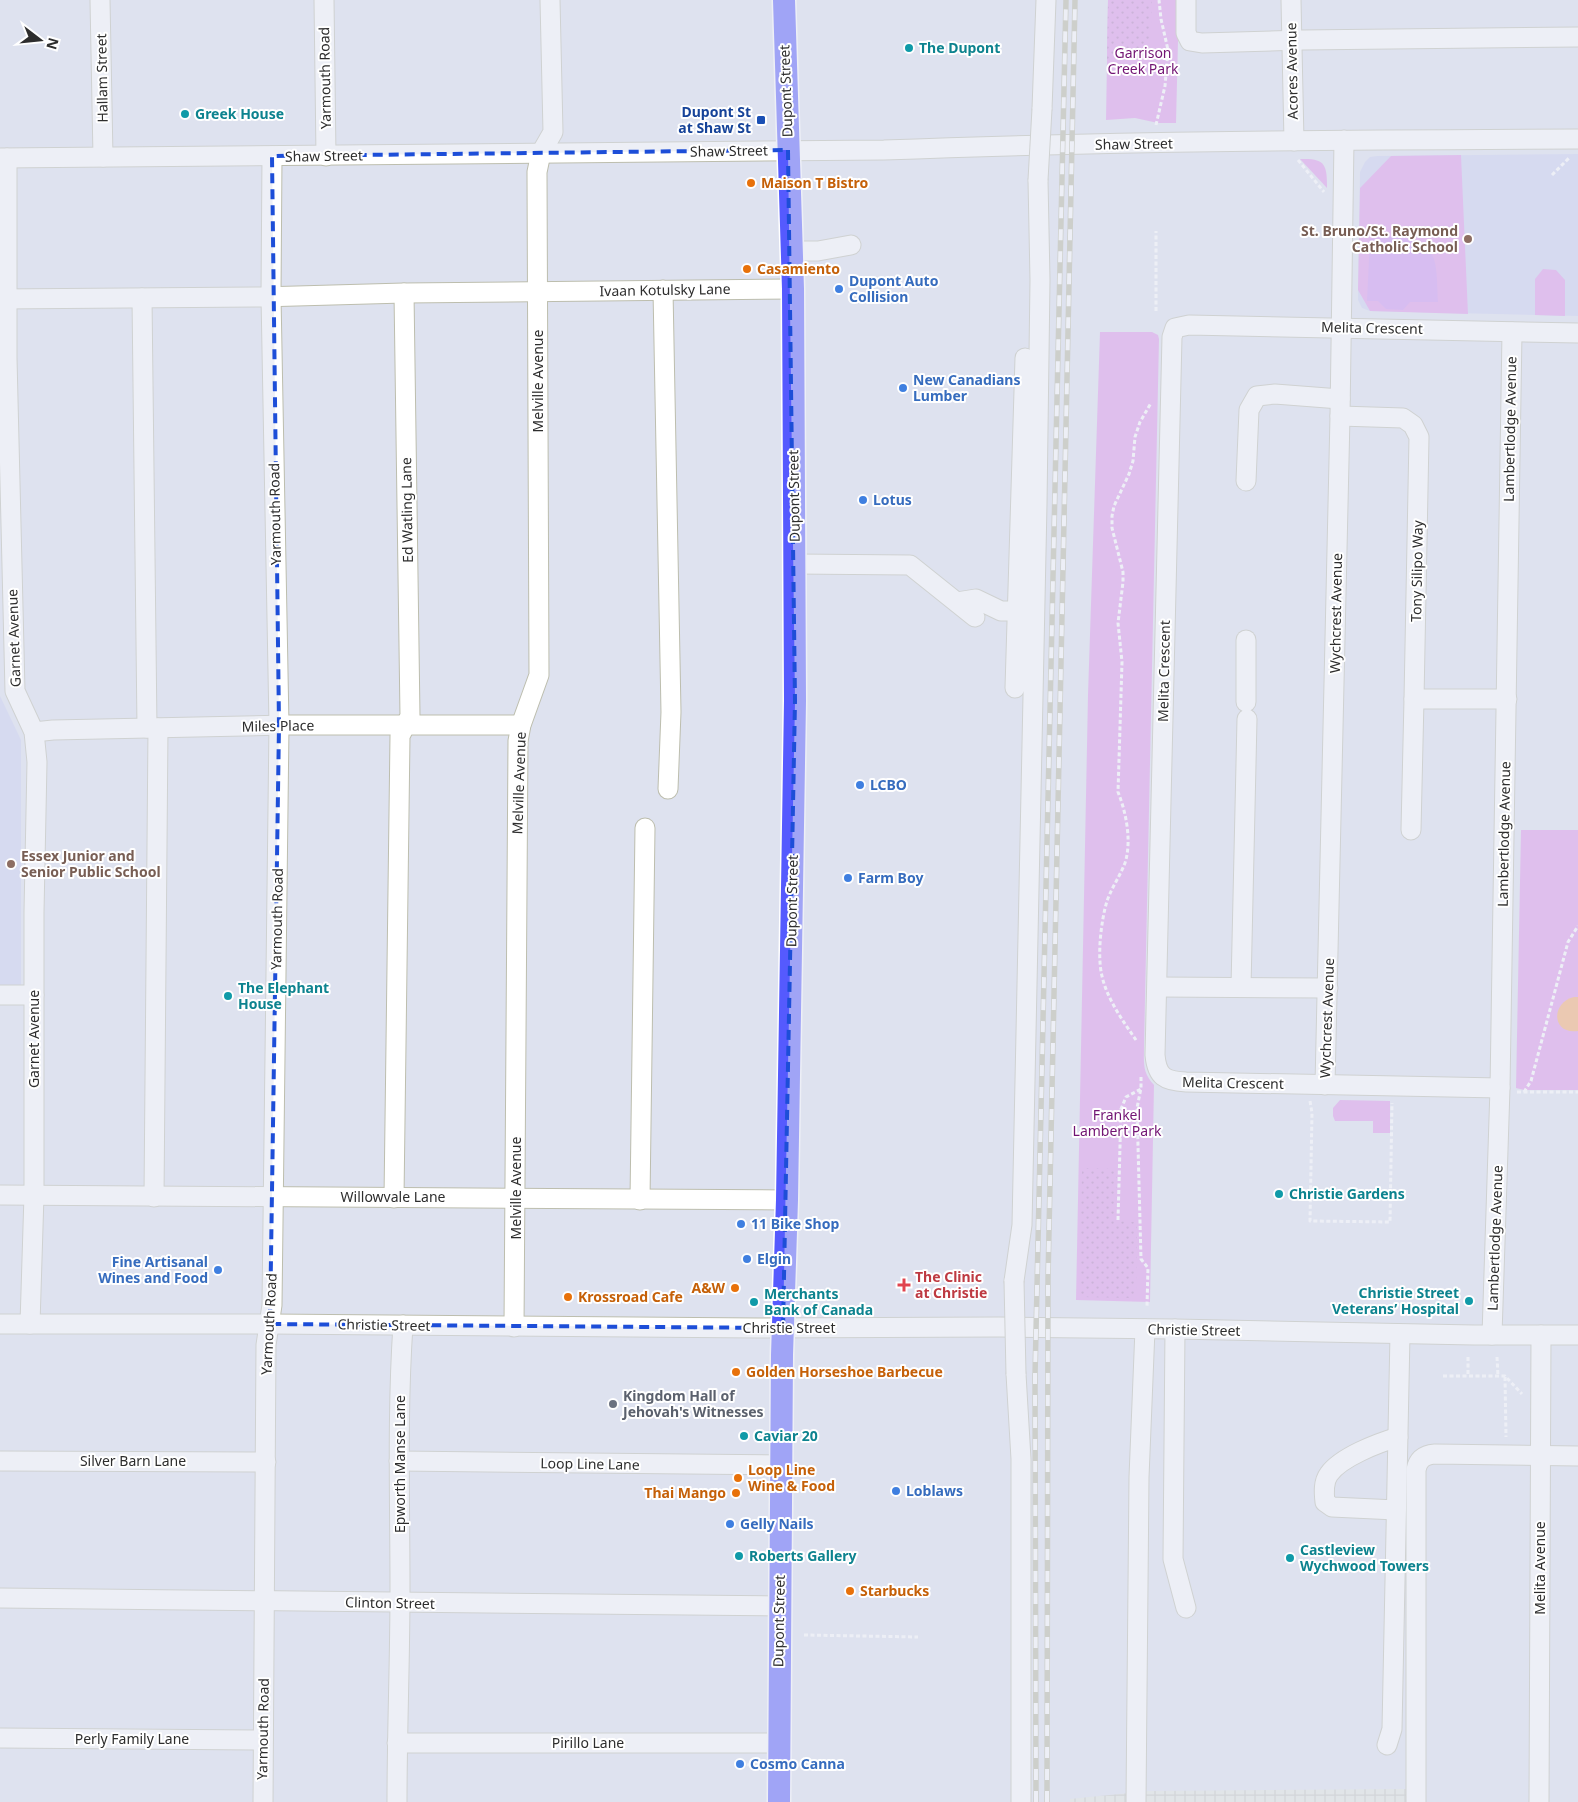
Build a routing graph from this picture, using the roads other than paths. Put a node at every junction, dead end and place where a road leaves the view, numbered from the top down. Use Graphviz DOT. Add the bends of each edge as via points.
graph roads {
  1 [pos="100,0"];
  2 [pos="324,0"];
  3 [pos="550,0"];
  4 [pos="784,0"];
  5 [pos="1046,0"];
  6 [pos="1186,0"];
  7 [pos="1291,0"];
  8 [pos="1578,37"];
  9 [pos="1292,40"];
  10 [pos="1344,140"];
  11 [pos="1576,146"];
  12 [pos="1294,149"];
  13 [pos="788,150"];
  14 [pos="541,153"];
  15 [pos="272,156"];
  16 [pos="326,156"];
  17 [pos="103,157"];
  18 [pos="4,158"];
  19 [pos="851,245"];
  20 [pos="792,251"];
  21 [pos="793,289"];
  22 [pos="663,290"];
  23 [pos="537,292"];
  24 [pos="404,293"];
  25 [pos="271,296"];
  26 [pos="142,298"];
  27 [pos="4,299"];
  28 [pos="1340,327"];
  29 [pos="1512,332"];
  30 [pos="1578,333"];
  31 [pos="1024,358"];
  32 [pos="1340,407"];
  33 [pos="1246,481"];
  34 [pos="795,564"];
  35 [pos="957,602"];
  36 [pos="1017,611"];
  37 [pos="975,617"];
  38 [pos="1246,640"];
  39 [pos="1015,688"];
  40 [pos="1414,699"];
  41 [pos="1507,700"];
  42 [pos="278,725"];
  43 [pos="404,725"];
  44 [pos="521,725"];
  45 [pos="152,728"];
  46 [pos="34,732"];
  47 [pos="668,789"];
  48 [pos="645,828"];
  49 [pos="1411,830"];
  50 [pos="1158,987"];
  51 [pos="1242,987"];
  52 [pos="1328,988"];
  53 [pos="0,995"];
  54 [pos="34,995"];
  55 [pos="1325,1085"];
  56 [pos="1507,1090"];
  57 [pos="0,1195"];
  58 [pos="34,1195"];
  59 [pos="274,1196"];
  60 [pos="154,1197"];
  61 [pos="516,1197"];
  62 [pos="394,1198"];
  63 [pos="640,1200"];
  64 [pos="787,1200"];
  65 [pos="0,1324"];
  66 [pos="30,1324"];
  67 [pos="270,1324"];
  68 [pos="402,1325"];
  69 [pos="514,1327"];
  70 [pos="783,1328"];
  71 [pos="1145,1329"];
  72 [pos="1175,1329"];
  73 [pos="1400,1334"];
  74 [pos="1492,1335"];
  75 [pos="1541,1335"];
  76 [pos="1578,1335"];
  77 [pos="1398,1437"];
  78 [pos="1540,1456"];
  79 [pos="1578,1456"];
  80 [pos="0,1461"];
  81 [pos="399,1461"];
  82 [pos="266,1462"];
  83 [pos="781,1465"];
  84 [pos="1396,1510"];
  85 [pos="0,1598"];
  86 [pos="265,1601"];
  87 [pos="400,1603"];
  88 [pos="780,1606"];
  89 [pos="1186,1608"];
  90 [pos="0,1738"];
  91 [pos="263,1740"];
  92 [pos="397,1743"];
  93 [pos="778,1743"];
  94 [pos="1387,1745"];
  95 [pos="263,1802"];
  96 [pos="397,1802"];
  97 [pos="779,1802"];
  98 [pos="1021,1802"];
  99 [pos="1136,1802"];
  100 [pos="1416,1802"];
  101 [pos="1540,1802"];
  1 -- 17 [label="street, Hallam Street"];
  2 -- 16 [label="street, Yarmouth Road"];
  3 -- 14 [label="street, Melville Avenue" via="553,132"];
  4 -- 13 [label="main road, Dupont Street"];
  5 -- 98 [label="street, bridge" via="1038,180 1038,504 1022,1225 1014,1281 1021,1459"];
  6 -- 9 [label="street" via="1186,33 1190,41"];
  7 -- 9 [label="street, Acores Avenue"];
  8 -- 9 [label="street"];
  9 -- 12 [label="street, Acores Avenue"];
  10 -- 11 [label="street, Shaw Street"];
  10 -- 12 [label="street, Shaw Street"];
  10 -- 28 [label="street, Wychcrest Avenue"];
  12 -- 13 [label="street, Shaw Street" via="1026,145"];
  13 -- 14 [label="street, Shaw Street"];
  13 -- 20 [label="main road, Dupont Street"];
  14 -- 16 [label="street, Shaw Street"];
  14 -- 23 [label="street, Melville Avenue" via="537,172"];
  15 -- 16 [label="street, Shaw Street"];
  15 -- 17 [label="street, Shaw Street"];
  15 -- 25 [label="street, Yarmouth Road"];
  17 -- 18 [label="street, Shaw Street"];
  18 -- 27 [label="street, Garnet Avenue"];
  19 -- 20 [label="street" via="818,251"];
  20 -- 21 [label="main road, Dupont Street"];
  21 -- 22 [label="street, Ivaan Kotulsky Lane"];
  21 -- 34 [label="main road, Dupont Street"];
  22 -- 23 [label="street, Ivaan Kotulsky Lane"];
  22 -- 47 [label="street" via="671,712"];
  23 -- 24 [label="street, Ivaan Kotulsky Lane"];
  23 -- 44 [label="street, Melville Avenue" via="539,675"];
  24 -- 25 [label="street, Ivaan Kotulsky Lane"];
  24 -- 43 [label="street, Ed Watling Lane" via="410,716"];
  25 -- 26 [label="street, Ivaan Kotulsky Lane"];
  25 -- 42 [label="street, Yarmouth Road"];
  26 -- 27 [label="street, Ivaan Kotulsky Lane"];
  26 -- 45 [label="street"];
  27 -- 46 [label="street, Garnet Avenue" via="15,691"];
  28 -- 29 [label="street, Melita Crescent"];
  28 -- 32 [label="street, Wychcrest Avenue"];
  28 -- 50 [label="street, Melita Crescent" via="1189,326 1175,328 1172,337"];
  29 -- 30 [label="street, Melita Crescent"];
  29 -- 41 [label="street, Lambertlodge Avenue"];
  31 -- 36 [label="street"];
  32 -- 33 [label="street, Tony Silipo Way" via="1275,394 1257,396 1249,410"];
  32 -- 40 [label="street, Tony Silipo Way" via="1403,418 1413,425 1419,437"];
  32 -- 52 [label="street, Wychcrest Avenue"];
  34 -- 35 [label="street" via="910,565"];
  34 -- 64 [label="main road, Dupont Street"];
  35 -- 36 [label="street" via="976,599 1001,611"];
  35 -- 37 [label="street"];
  36 -- 39 [label="street"];
  38 -- 51 [label="street"];
  40 -- 41 [label="street"];
  40 -- 49 [label="street, Tony Silipo Way"];
  41 -- 56 [label="street, Lambertlodge Avenue"];
  42 -- 43 [label="street, Miles Place"];
  42 -- 45 [label="street, Miles Place"];
  42 -- 59 [label="street, Yarmouth Road"];
  43 -- 44 [label="street, Miles Place"];
  43 -- 62 [label="street, Ed Watling Lane" via="400,736"];
  44 -- 61 [label="street, Melville Avenue" via="518,741"];
  45 -- 46 [label="street, Miles Place"];
  45 -- 60 [label="street"];
  46 -- 54 [label="street, Garnet Avenue" via="37,762"];
  48 -- 63 [label="street"];
  50 -- 51 [label="street"];
  50 -- 55 [label="street, Melita Crescent" via="1156,1067 1166,1078 1186,1082"];
  51 -- 52 [label="street"];
  52 -- 55 [label="street, Wychcrest Avenue"];
  53 -- 54 [label="street"];
  54 -- 58 [label="street, Garnet Avenue"];
  55 -- 56 [label="street, Melita Crescent"];
  56 -- 74 [label="street, Lambertlodge Avenue"];
  57 -- 58 [label="street, Willowvale Lane"];
  58 -- 60 [label="street, Willowvale Lane"];
  58 -- 66 [label="street, Garnet Avenue"];
  59 -- 60 [label="street, Willowvale Lane"];
  59 -- 62 [label="street, Willowvale Lane"];
  59 -- 67 [label="street, Yarmouth Road"];
  61 -- 62 [label="street, Willowvale Lane"];
  61 -- 63 [label="street, Willowvale Lane"];
  61 -- 69 [label="street, Melville Avenue"];
  63 -- 64 [label="street, Willowvale Lane"];
  64 -- 70 [label="main road, Dupont Street"];
  65 -- 66 [label="street, Christie Street"];
  66 -- 67 [label="street, Christie Street"];
  67 -- 68 [label="street, Christie Street"];
  67 -- 82 [label="street, Yarmouth Road" via="266,1345"];
  68 -- 69 [label="street, Christie Street"];
  68 -- 81 [label="street, Epworth Manse Lane"];
  69 -- 70 [label="street, Christie Street"];
  70 -- 71 [label="street, Christie Street"];
  70 -- 83 [label="main road, Dupont Street"];
  71 -- 72 [label="street, Christie Street"];
  71 -- 99 [label="street"];
  72 -- 73 [label="street, Christie Street"];
  72 -- 89 [label="street" via="1173,1559"];
  73 -- 74 [label="street, Christie Street"];
  73 -- 77 [label="street"];
  74 -- 75 [label="street, Christie Street"];
  75 -- 76 [label="street, Christie Street"];
  75 -- 78 [label="street, Melita Avenue"];
  77 -- 84 [label="street"];
  77 -- 84 [label="street" via="1337,1466 1328,1475 1324,1488 1325,1502 1332,1507"];
  78 -- 79 [label="street"];
  78 -- 100 [label="street" via="1435,1454 1427,1455 1417,1463"];
  78 -- 101 [label="street, Melita Avenue"];
  80 -- 82 [label="street, Silver Barn Lane"];
  81 -- 83 [label="street, Loop Line Lane"];
  81 -- 87 [label="street, Epworth Manse Lane"];
  82 -- 86 [label="street, Yarmouth Road"];
  83 -- 88 [label="main road, Dupont Street"];
  84 -- 94 [label="street" via="1392,1729"];
  85 -- 86 [label="street, Clinton Street"];
  86 -- 87 [label="street, Clinton Street"];
  86 -- 91 [label="street, Yarmouth Road"];
  87 -- 88 [label="street, Clinton Street"];
  87 -- 92 [label="street, Epworth Manse Lane"];
  88 -- 93 [label="main road, Dupont Street"];
  90 -- 91 [label="street, Perly Family Lane"];
  91 -- 95 [label="street, Yarmouth Road"];
  92 -- 93 [label="street, Pirillo Lane"];
  92 -- 96 [label="street, Epworth Manse Lane"];
  93 -- 97 [label="main road, Dupont Street"];
}
